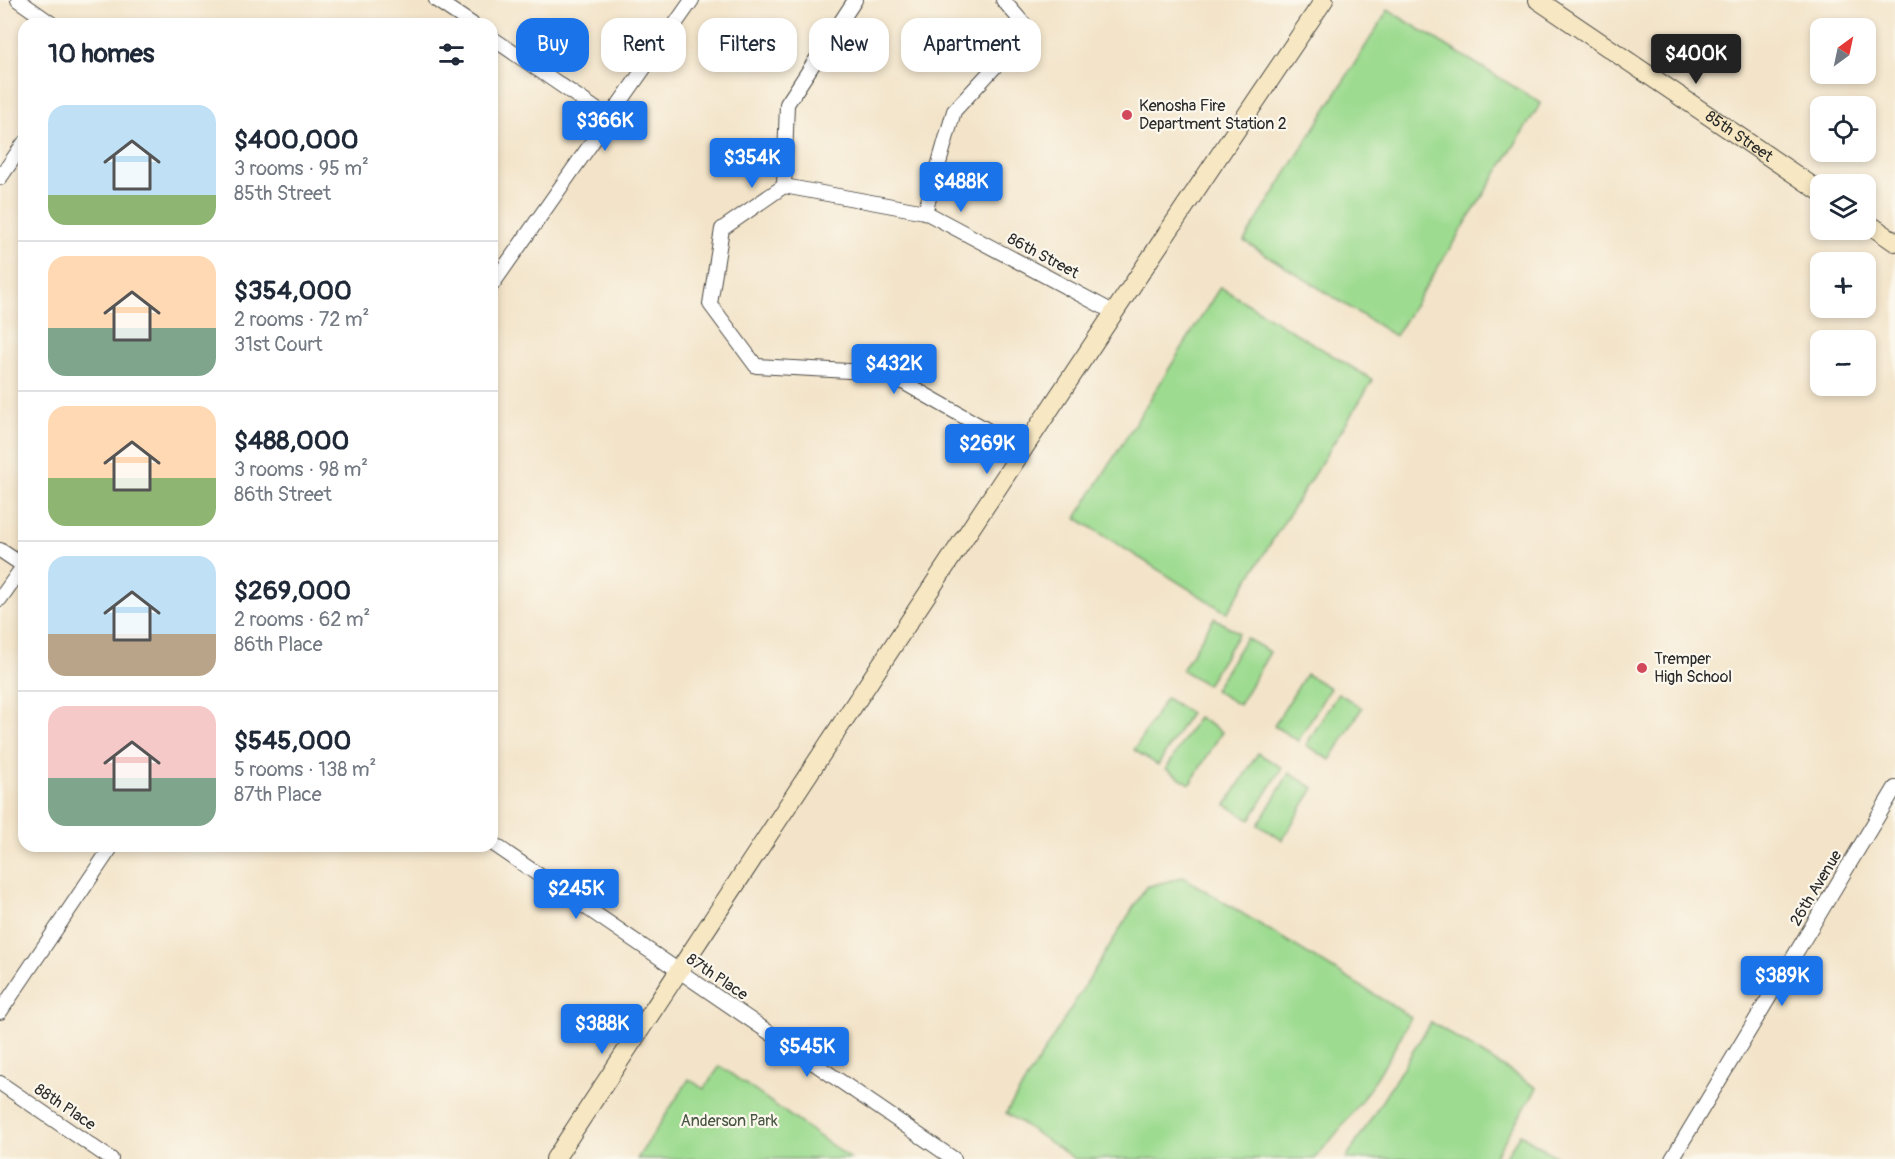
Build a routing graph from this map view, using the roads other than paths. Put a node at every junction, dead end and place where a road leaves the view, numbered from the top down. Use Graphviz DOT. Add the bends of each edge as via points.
graph roads {
  1 [pos="18,0"];
  2 [pos="436,0"];
  3 [pos="692,0"];
  4 [pos="855,0"];
  5 [pos="1003,0"];
  6 [pos="1324,0"];
  7 [pos="1538,0"];
  8 [pos="44,18"];
  9 [pos="463,18"];
  10 [pos="498,42"];
  11 [pos="609,118"];
  12 [pos="18,152"];
  13 [pos="0,178"];
  14 [pos="1810,185"];
  15 [pos="784,186"];
  16 [pos="925,212"];
  17 [pos="1876,229"];
  18 [pos="1895,242"];
  19 [pos="498,276"];
  20 [pos="1113,312"];
  21 [pos="1024,451"];
  22 [pos="0,550"];
  23 [pos="18,562"];
  24 [pos="18,574"];
  25 [pos="0,599"];
  26 [pos="1895,788"];
  27 [pos="498,847"];
  28 [pos="108,852"];
  29 [pos="679,971"];
  30 [pos="0,1012"];
  31 [pos="0,1083"];
  32 [pos="111,1159"];
  33 [pos="555,1159"];
  34 [pos="954,1159"];
  35 [pos="1672,1159"];
  1 -- 8 [label="street"];
  2 -- 9 [label="street"];
  3 -- 11 [label="street"];
  4 -- 15 [label="street" via="787,104"];
  5 -- 16 [label="street" via="1029,30 954,111"];
  6 -- 20 [label="street"];
  7 -- 14 [label="street, 85th Street"];
  10 -- 11 [label="street"];
  11 -- 19 [label="street"];
  12 -- 13 [label="street"];
  15 -- 16 [label="street, 86th Street"];
  15 -- 21 [label="street" via="722,229 710,304 756,366 887,373"];
  16 -- 20 [label="street, 86th Street"];
  17 -- 18 [label="street"];
  20 -- 21 [label="street"];
  21 -- 29 [label="street"];
  22 -- 23 [label="street"];
  24 -- 25 [label="street"];
  26 -- 35 [label="street, 26th Avenue"];
  27 -- 29 [label="street, 87th Place"];
  28 -- 30 [label="street"];
  29 -- 33 [label="street"];
  29 -- 34 [label="street, 87th Place"];
  31 -- 32 [label="street, 88th Place"];
}
